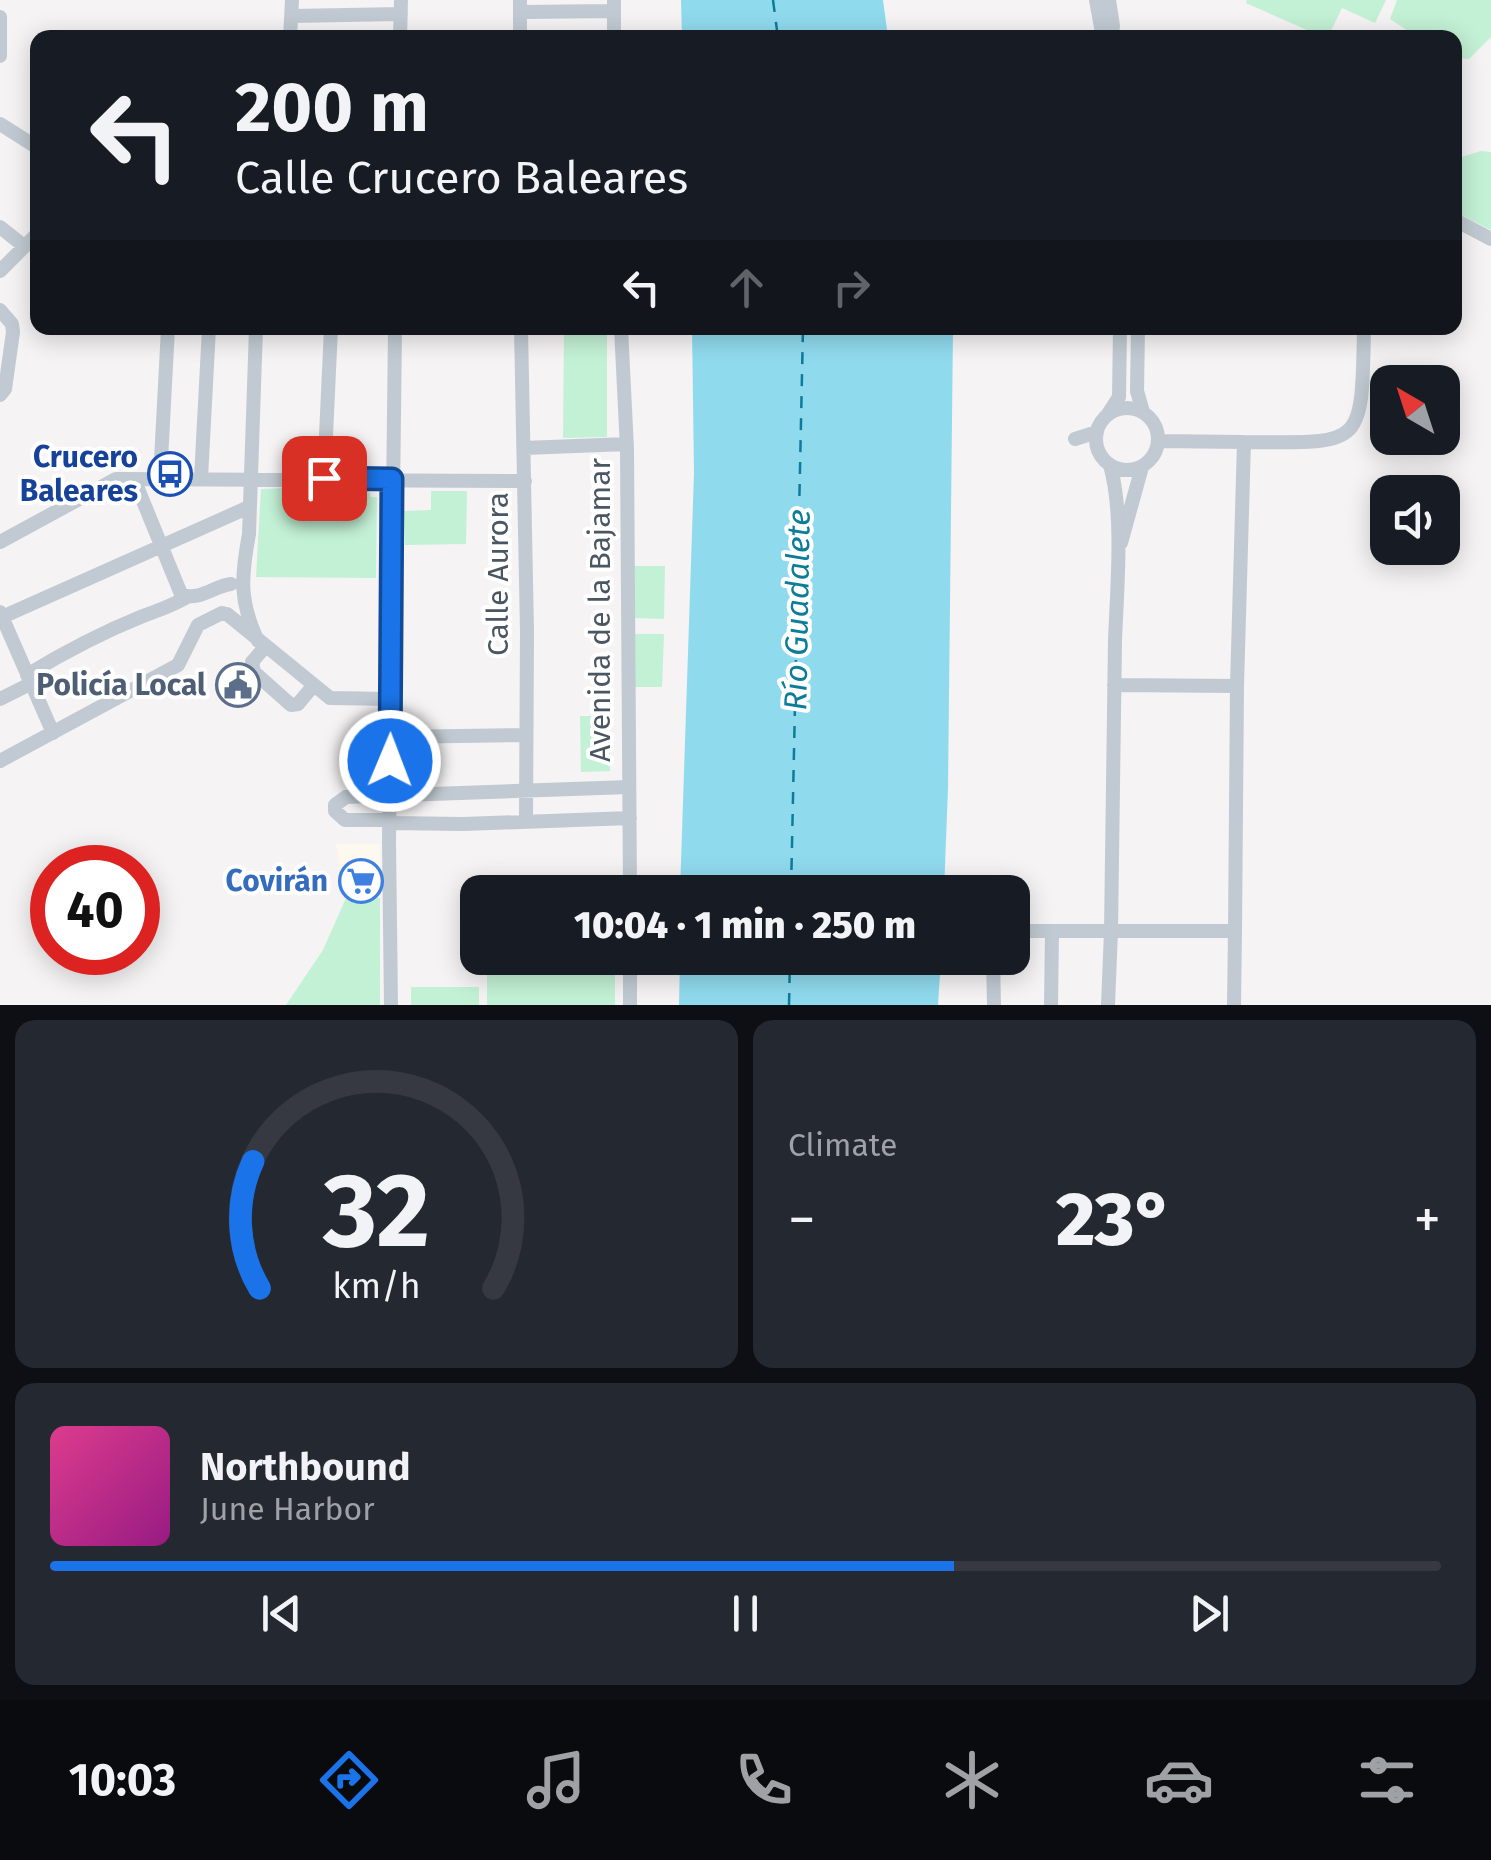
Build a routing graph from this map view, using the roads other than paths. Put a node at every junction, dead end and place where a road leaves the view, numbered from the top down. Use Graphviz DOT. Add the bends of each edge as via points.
graph roads {
  1 [pos="1096,0"];
  2 [pos="1111,0"];
  3 [pos="614,5"];
  4 [pos="520,6"];
  5 [pos="401,7"];
  6 [pos="292,8"];
  7 [pos="0,17"];
  8 [pos="1102,30"];
  9 [pos="1112,30"];
  10 [pos="1118,30"];
  11 [pos="0,56"];
  12 [pos="0,124"];
  13 [pos="30,143"];
  14 [pos="1462,224"];
  15 [pos="0,228"];
  16 [pos="1491,238"];
  17 [pos="30,240"];
  18 [pos="24,246"];
  19 [pos="0,271"];
  20 [pos="0,310"];
  21 [pos="168,335"];
  22 [pos="210,335"];
  23 [pos="256,335"];
  24 [pos="331,335"];
  25 [pos="395,335"];
  26 [pos="521,335"];
  27 [pos="622,335"];
  28 [pos="1120,335"];
  29 [pos="1138,335"];
  30 [pos="1364,335"];
  31 [pos="0,394"];
  32 [pos="1144,412"];
  33 [pos="1106,416"];
  34 [pos="1158,441"];
  35 [pos="1244,442"];
  36 [pos="627,444"];
  37 [pos="524,448"];
  38 [pos="1110,465"];
  39 [pos="1142,467"];
  40 [pos="202,478"];
  41 [pos="324,478"];
  42 [pos="160,479"];
  43 [pos="250,479"];
  44 [pos="392,479"];
  45 [pos="134,480"];
  46 [pos="525,481"];
  47 [pos="249,507"];
  48 [pos="0,542"];
  49 [pos="161,544"];
  50 [pos="1117,558"];
  51 [pos="229,593"];
  52 [pos="188,597"];
  53 [pos="224,613"];
  54 [pos="2,620"];
  55 [pos="262,644"];
  56 [pos="178,665"];
  57 [pos="28,679"];
  58 [pos="1114,685"];
  59 [pos="313,686"];
  60 [pos="1238,686"];
  61 [pos="0,699"];
  62 [pos="390,699"];
  63 [pos="53,733"];
  64 [pos="526,735"];
  65 [pos="390,737"];
  66 [pos="0,760"];
  67 [pos="628,787"];
  68 [pos="526,792"];
  69 [pos="390,796"];
  70 [pos="630,818"];
  71 [pos="526,821"];
  72 [pos="389,822"];
  73 [pos="630,875"];
  74 [pos="1030,931"];
  75 [pos="1052,931"];
  76 [pos="1111,931"];
  77 [pos="1234,932"];
  78 [pos="630,975"];
  79 [pos="994,975"];
  80 [pos="390,1005"];
  81 [pos="630,1005"];
  82 [pos="994,1005"];
  83 [pos="1051,1005"];
  84 [pos="1108,1005"];
  85 [pos="1234,1005"];
  1 -- 8 [label="street"];
  2 -- 9 [label="street"];
  2 -- 10 [label="street"];
  3 -- 4 [label="street"];
  5 -- 6 [label="street"];
  7 -- 11 [label="street"];
  12 -- 13 [label="street"];
  14 -- 16 [label="street"];
  15 -- 18 [label="street"];
  17 -- 18 [label="street"];
  18 -- 19 [label="street"];
  20 -- 31 [label="street" via="13,332"];
  21 -- 42 [label="street"];
  22 -- 40 [label="street"];
  23 -- 43 [label="street"];
  24 -- 41 [label="street"];
  25 -- 44 [label="street"];
  26 -- 37 [label="street, Calle Aurora"];
  27 -- 36 [label="street, Avenida de la Bajamar"];
  28 -- 33 [label="street" via="1118,398"];
  29 -- 32 [label="street" via="1137,391"];
  30 -- 35 [label="street" via="1362,398 1352,428 1332,440"];
  32 -- 33 [label="street" via="1118,409"];
  32 -- 34 [label="street"];
  33 -- 38 [label="street" via="1097,439"];
  34 -- 35 [label="street"];
  34 -- 39 [label="street"];
  35 -- 60 [label="street"];
  36 -- 37 [label="street"];
  36 -- 67 [label="street, Avenida de la Bajamar"];
  37 -- 46 [label="street, Calle Aurora"];
  38 -- 39 [label="street"];
  38 -- 50 [label="street"];
  39 -- 50 [label="street"];
  40 -- 42 [label="street"];
  40 -- 43 [label="street"];
  41 -- 43 [label="street"];
  41 -- 44 [label="street"];
  42 -- 45 [label="street"];
  43 -- 47 [label="street"];
  44 -- 46 [label="street"];
  44 -- 62 [label="street"];
  45 -- 48 [label="street" via="106,482"];
  45 -- 49 [label="street"];
  46 -- 64 [label="street, Calle Aurora"];
  47 -- 49 [label="street"];
  47 -- 51 [label="street" via="244,561"];
  49 -- 52 [label="street"];
  49 -- 54 [label="street"];
  50 -- 58 [label="street"];
  51 -- 52 [label="street"];
  51 -- 53 [label="street" via="214,603"];
  51 -- 53 [label="street" via="236,612"];
  51 -- 55 [label="street"];
  51 -- 56 [label="street" via="199,606"];
  52 -- 57 [label="street" via="82,645"];
  53 -- 55 [label="street"];
  53 -- 56 [label="street" via="198,624"];
  54 -- 57 [label="street"];
  55 -- 59 [label="street"];
  55 -- 59 [label="street" via="254,672 291,704"];
  56 -- 63 [label="street"];
  57 -- 61 [label="street"];
  57 -- 63 [label="street"];
  58 -- 60 [label="street"];
  58 -- 76 [label="street"];
  59 -- 62 [label="street" via="330,698"];
  60 -- 77 [label="street"];
  62 -- 65 [label="street"];
  63 -- 66 [label="street"];
  64 -- 65 [label="street"];
  64 -- 68 [label="street, Calle Aurora"];
  65 -- 69 [label="street"];
  67 -- 68 [label="street"];
  67 -- 70 [label="street, Avenida de la Bajamar"];
  68 -- 69 [label="street"];
  68 -- 71 [label="street, Calle Aurora"];
  69 -- 72 [label="street"];
  69 -- 72 [label="street" via="346,797 335,811 351,822"];
  70 -- 71 [label="street"];
  70 -- 73 [label="street, Avenida de la Bajamar"];
  71 -- 72 [label="street"];
  72 -- 80 [label="street"];
  74 -- 75 [label="street"];
  75 -- 76 [label="street"];
  75 -- 83 [label="street"];
  76 -- 77 [label="street"];
  76 -- 84 [label="street"];
  77 -- 85 [label="street"];
  78 -- 81 [label="street"];
  79 -- 82 [label="street"];
}
